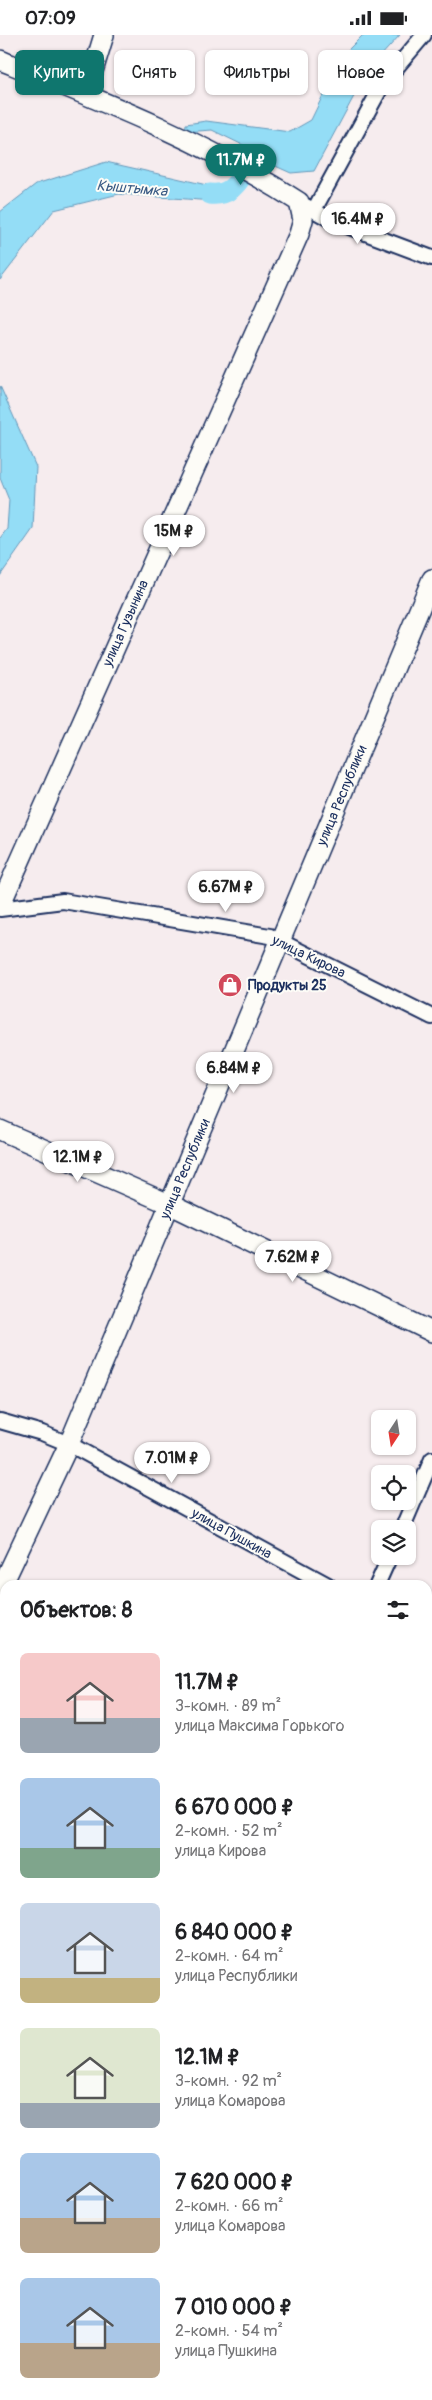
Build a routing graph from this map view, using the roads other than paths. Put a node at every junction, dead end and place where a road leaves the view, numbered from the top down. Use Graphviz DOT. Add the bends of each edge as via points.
graph roads {
  1 [pos="104,35"];
  2 [pos="424,35"];
  3 [pos="99,50"];
  4 [pos="0,59"];
  5 [pos="15,65"];
  6 [pos="88,95"];
  7 [pos="306,206"];
  8 [pos="432,258"];
  9 [pos="432,579"];
  10 [pos="0,908"];
  11 [pos="280,941"];
  12 [pos="432,1017"];
  13 [pos="0,1130"];
  14 [pos="169,1204"];
  15 [pos="432,1332"];
  16 [pos="0,1421"];
  17 [pos="69,1444"];
  18 [pos="432,1459"];
  19 [pos="406,1520"];
  20 [pos="386,1565"];
  21 [pos="5,1580"];
  22 [pos="319,1580"];
  23 [pos="379,1580"];
  1 -- 3 [label="street"];
  2 -- 7 [label="street" via="384,82"];
  4 -- 5 [label="street"];
  6 -- 7 [label="street" via="236,164"];
  7 -- 8 [label="street" via="331,220"];
  7 -- 10 [label="street, улица Гузынина" via="299,234"];
  9 -- 11 [label="street, улица Республики"];
  10 -- 11 [label="street, улица Кирова" via="63,901 241,930"];
  11 -- 12 [label="street, улица Кирова"];
  11 -- 14 [label="street, улица Республики"];
  13 -- 14 [label="street"];
  14 -- 15 [label="street"];
  14 -- 17 [label="street, улица Республики"];
  16 -- 17 [label="street, улица Пушкина"];
  17 -- 21 [label="street, улица Республики"];
  17 -- 22 [label="street, улица Пушкина"];
  18 -- 19 [label="street"];
  20 -- 23 [label="street"];
}
